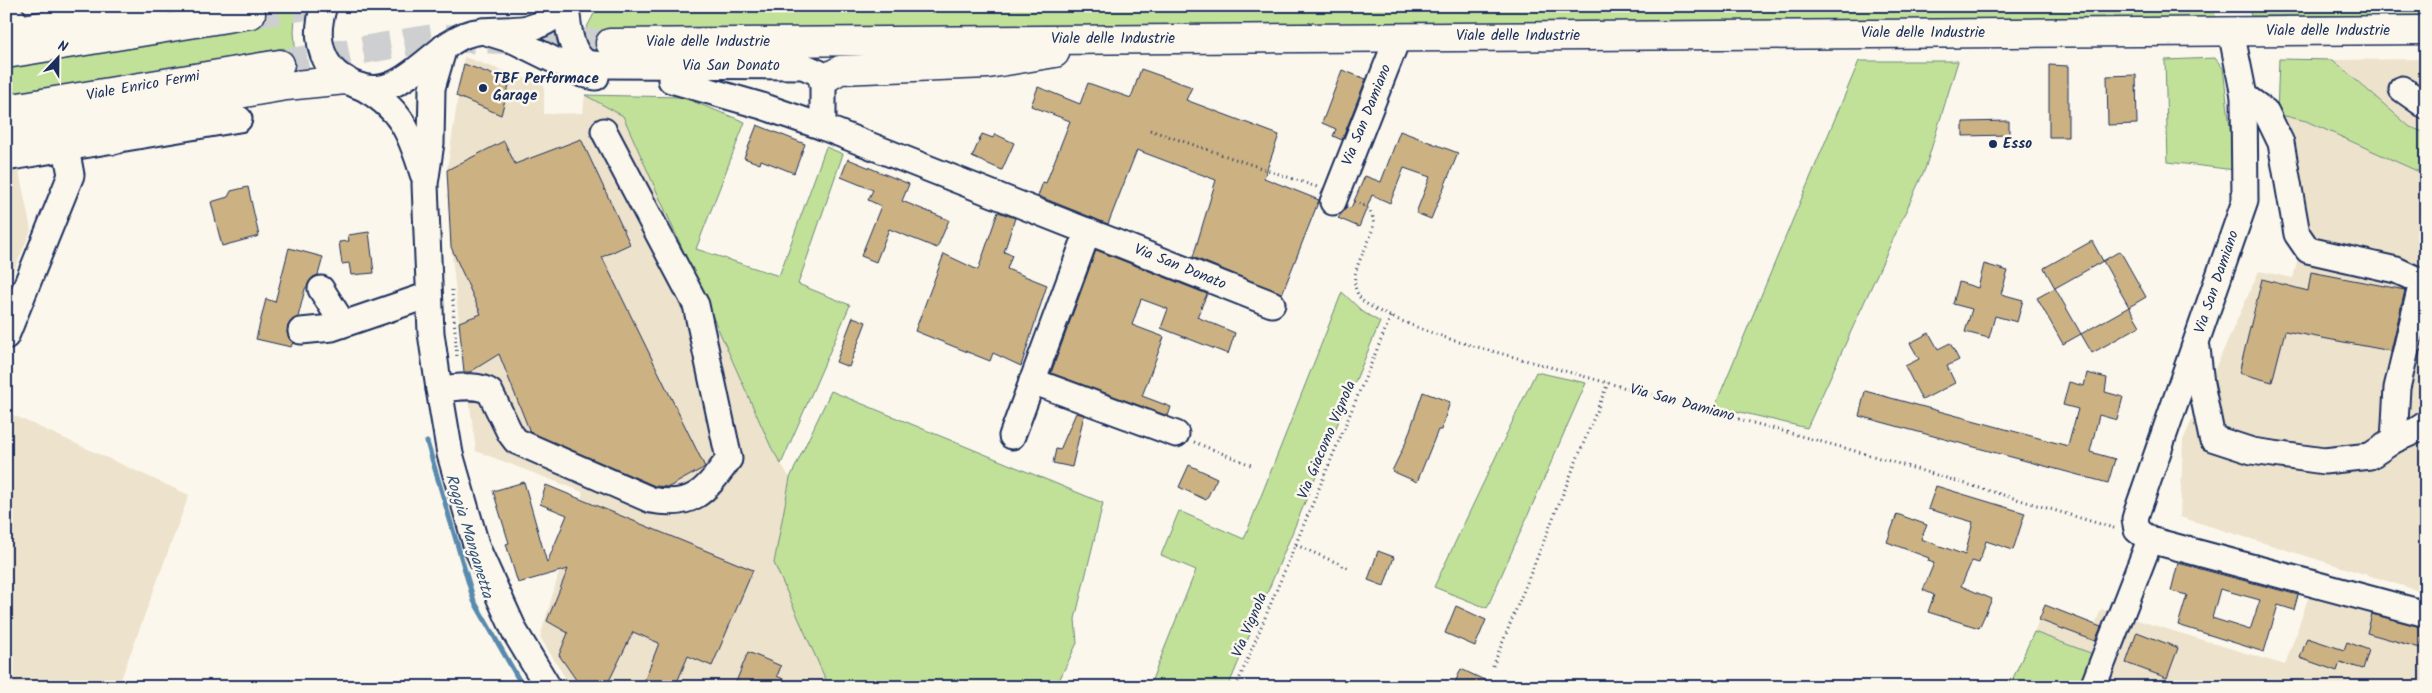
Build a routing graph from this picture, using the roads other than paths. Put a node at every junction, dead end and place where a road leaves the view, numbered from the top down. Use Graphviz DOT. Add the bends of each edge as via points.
graph roads {
  1 [pos="157,6"];
  2 [pos="324,6"];
  3 [pos="565,6"];
  4 [pos="74,14"];
  5 [pos="251,14"];
  6 [pos="11,24"];
  7 [pos="2426,30"];
  8 [pos="483,31"];
  9 [pos="2231,31"];
  10 [pos="1398,37"];
  11 [pos="1138,39"];
  12 [pos="610,43"];
  13 [pos="444,47"];
  14 [pos="6,54"];
  15 [pos="280,64"];
  16 [pos="671,80"];
  17 [pos="823,80"];
  18 [pos="352,83"];
  19 [pos="2402,89"];
  20 [pos="2244,96"];
  21 [pos="2426,106"];
  22 [pos="6,109"];
  23 [pos="239,119"];
  24 [pos="114,127"];
  25 [pos="823,127"];
  26 [pos="604,131"];
  27 [pos="6,133"];
  28 [pos="66,148"];
  29 [pos="6,158"];
  30 [pos="425,184"];
  31 [pos="1334,198"];
  32 [pos="1088,231"];
  33 [pos="321,289"];
  34 [pos="429,294"];
  35 [pos="1272,304"];
  36 [pos="343,324"];
  37 [pos="301,331"];
  38 [pos="6,336"];
  39 [pos="2196,342"];
  40 [pos="2416,354"];
  41 [pos="1032,382"];
  42 [pos="439,389"];
  43 [pos="2426,424"];
  44 [pos="1176,434"];
  45 [pos="1012,436"];
  46 [pos="2394,440"];
  47 [pos="2142,533"];
  48 [pos="2426,614"];
  49 [pos="548,687"];
  50 [pos="2093,687"];
  1 -- 4 [label="main road"];
  2 -- 18 [label="street" via="319,28 321,46 332,69"];
  3 -- 8 [label="street" via="549,21 537,26"];
  3 -- 17 [label="street, Via San Donato" via="576,52 586,62 601,65 803,66 819,73"];
  4 -- 6 [label="main road"];
  5 -- 14 [label="main road"];
  7 -- 9 [label="main road, Viale delle Industrie"];
  8 -- 13 [label="street" via="462,36"];
  8 -- 16 [label="street" via="515,41 582,74 614,79"];
  9 -- 10 [label="main road, Viale delle Industrie"];
  9 -- 20 [label="street, Via San Damiano"];
  10 -- 11 [label="main road, Viale delle Industrie"];
  10 -- 31 [label="street, Via San Damiano"];
  11 -- 12 [label="main road, Viale delle Industrie"];
  11 -- 17 [label="main road" via="988,64 840,70"];
  13 -- 18 [label="street" via="400,81 376,88"];
  13 -- 30 [label="street" via="432,88 431,143"];
  15 -- 22 [label="main road, Viale Enrico Fermi"];
  16 -- 17 [label="street"];
  16 -- 25 [label="street, Via San Donato"];
  17 -- 25 [label="street"];
  18 -- 24 [label="main road" via="286,86"];
  18 -- 30 [label="street" via="382,100 403,121 413,142"];
  19 -- 21 [label="street"];
  20 -- 39 [label="street, Via San Damiano" via="2246,200"];
  20 -- 40 [label="street" via="2266,112 2281,143 2297,234 2308,250 2396,270 2422,282"];
  23 -- 24 [label="street"];
  24 -- 27 [label="main road"];
  24 -- 28 [label="street"];
  25 -- 32 [label="street, Via San Donato"];
  26 -- 42 [label="street" via="696,305 729,459 709,485 688,501 669,503 651,500 516,441 486,389"];
  28 -- 29 [label="street"];
  28 -- 38 [label="street" via="71,175"];
  30 -- 34 [label="street"];
  32 -- 35 [label="street, Via San Donato"];
  32 -- 41 [label="street"];
  33 -- 36 [label="street"];
  34 -- 36 [label="street"];
  34 -- 42 [label="street"];
  36 -- 37 [label="street"];
  39 -- 46 [label="street" via="2212,438 2252,451 2324,461 2370,456"];
  39 -- 47 [label="street, Via San Damiano" via="2137,512"];
  40 -- 46 [label="street" via="2397,388"];
  41 -- 44 [label="street"];
  41 -- 45 [label="street"];
  42 -- 49 [label="street" via="450,454 477,548 516,632"];
  43 -- 46 [label="street"];
  47 -- 48 [label="street"];
  47 -- 50 [label="street"];
}
